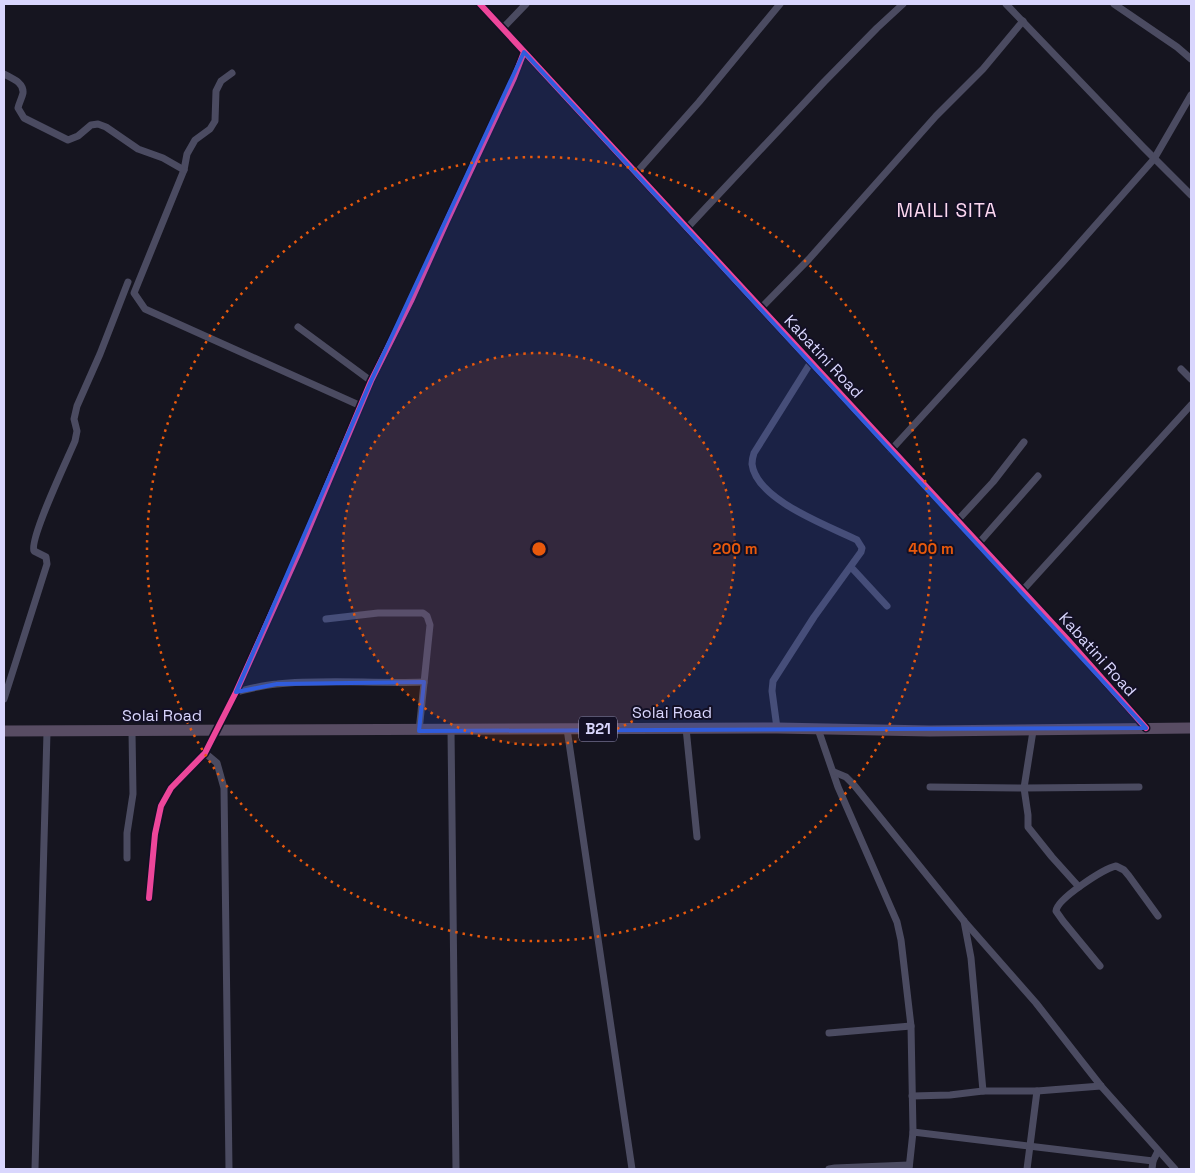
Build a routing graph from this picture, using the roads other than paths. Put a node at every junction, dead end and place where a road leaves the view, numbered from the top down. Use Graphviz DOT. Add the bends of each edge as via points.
graph roads {
  1 [pos="480,4"];
  2 [pos="526,4"];
  3 [pos="780,4"];
  4 [pos="903,4"];
  5 [pos="1006,4"];
  6 [pos="1114,4"];
  7 [pos="1023,21"];
  8 [pos="503,28"];
  9 [pos="524,52"];
  10 [pos="1191,59"];
  11 [pos="232,73"];
  12 [pos="4,74"];
  13 [pos="1191,95"];
  14 [pos="1154,159"];
  15 [pos="184,170"];
  16 [pos="637,172"];
  17 [pos="1191,195"];
  18 [pos="687,228"];
  19 [pos="128,282"];
  20 [pos="761,308"];
  21 [pos="298,327"];
  22 [pos="811,362"];
  23 [pos="1181,369"];
  24 [pos="1191,379"];
  25 [pos="372,381"];
  26 [pos="1191,405"];
  27 [pos="361,406"];
  28 [pos="1024,442"];
  29 [pos="891,450"];
  30 [pos="1038,476"];
  31 [pos="957,521"];
  32 [pos="978,544"];
  33 [pos="851,567"];
  34 [pos="1022,591"];
  35 [pos="887,606"];
  36 [pos="326,619"];
  37 [pos="424,682"];
  38 [pos="236,692"];
  39 [pos="4,699"];
  40 [pos="686,728"];
  41 [pos="776,728"];
  42 [pos="1146,728"];
  43 [pos="1191,728"];
  44 [pos="566,729"];
  45 [pos="818,729"];
  46 [pos="419,730"];
  47 [pos="451,730"];
  48 [pos="1033,730"];
  49 [pos="216,731"];
  50 [pos="4,732"];
  51 [pos="47,732"];
  52 [pos="132,732"];
  53 [pos="205,753"];
  54 [pos="834,772"];
  55 [pos="930,787"];
  56 [pos="1139,787"];
  57 [pos="1024,788"];
  58 [pos="697,837"];
  59 [pos="127,858"];
  60 [pos="1080,887"];
  61 [pos="149,898"];
  62 [pos="1158,916"];
  63 [pos="964,921"];
  64 [pos="1100,966"];
  65 [pos="911,1026"];
  66 [pos="829,1033"];
  67 [pos="1101,1086"];
  68 [pos="983,1091"];
  69 [pos="1037,1091"];
  70 [pos="912,1096"];
  71 [pos="912,1132"];
  72 [pos="1030,1147"];
  73 [pos="1158,1151"];
  74 [pos="1153,1161"];
  75 [pos="909,1167"];
  76 [pos="35,1169"];
  77 [pos="229,1169"];
  78 [pos="456,1169"];
  79 [pos="632,1169"];
  80 [pos="829,1169"];
  81 [pos="1027,1169"];
  82 [pos="1152,1169"];
  83 [pos="1175,1169"];
  1 -- 8 [label="street, Kabatini Road"];
  2 -- 8 [label="street"];
  3 -- 16 [label="street" via="700,102"];
  4 -- 18 [label="street" via="830,75"];
  5 -- 7 [label="street"];
  6 -- 10 [label="street"];
  7 -- 14 [label="street"];
  7 -- 20 [label="street" via="983,69"];
  8 -- 9 [label="street, Kabatini Road"];
  9 -- 16 [label="street, Kabatini Road"];
  9 -- 25 [label="street"];
  11 -- 15 [label="street" via="220,81 216,91 215,121 195,140 187,154"];
  12 -- 15 [label="street" via="21,86 23,91 18,108 24,118 68,140 98,124 138,149"];
  13 -- 14 [label="street"];
  14 -- 17 [label="street"];
  14 -- 29 [label="street"];
  15 -- 27 [label="street" via="134,293 145,309"];
  16 -- 18 [label="street, Kabatini Road"];
  18 -- 20 [label="street, Kabatini Road"];
  19 -- 39 [label="street" via="77,406 75,442 34,540 32,548 46,557 47,564"];
  20 -- 22 [label="street, Kabatini Road"];
  21 -- 25 [label="street"];
  22 -- 29 [label="street, Kabatini Road"];
  22 -- 33 [label="street" via="754,453 752,465 771,495 861,544 861,552"];
  23 -- 24 [label="street"];
  25 -- 27 [label="street"];
  26 -- 34 [label="street"];
  27 -- 38 [label="street"];
  28 -- 31 [label="street"];
  29 -- 31 [label="street, Kabatini Road"];
  30 -- 32 [label="street"];
  31 -- 32 [label="street, Kabatini Road"];
  32 -- 34 [label="street, Kabatini Road"];
  33 -- 35 [label="street"];
  33 -- 41 [label="street" via="773,681"];
  34 -- 42 [label="street, Kabatini Road"];
  36 -- 37 [label="street" via="378,613 423,613 430,626"];
  37 -- 38 [label="street" via="277,684"];
  37 -- 46 [label="street"];
  38 -- 49 [label="street"];
  40 -- 41 [label="highway, Solai Road / B21"];
  40 -- 44 [label="highway, Solai Road / B21"];
  40 -- 58 [label="street"];
  41 -- 45 [label="highway, Solai Road / B21"];
  42 -- 43 [label="highway, Solai Road / B21"];
  42 -- 48 [label="highway, Solai Road / B21"];
  44 -- 47 [label="highway, Solai Road / B21"];
  44 -- 79 [label="street"];
  45 -- 48 [label="highway, Solai Road / B21"];
  45 -- 54 [label="street"];
  46 -- 47 [label="highway, Solai Road / B21"];
  46 -- 49 [label="highway, Solai Road / B21"];
  47 -- 78 [label="street"];
  48 -- 57 [label="street"];
  49 -- 52 [label="highway, Solai Road / B21"];
  49 -- 53 [label="street"];
  50 -- 51 [label="highway, Solai Road / B21"];
  51 -- 52 [label="highway, Solai Road / B21"];
  51 -- 76 [label="street"];
  52 -- 59 [label="street" via="133,794"];
  53 -- 61 [label="street" via="171,788 161,806"];
  53 -- 77 [label="street" via="217,763 224,788"];
  54 -- 63 [label="street" via="854,785"];
  54 -- 65 [label="street" via="897,922"];
  55 -- 57 [label="street"];
  56 -- 57 [label="street"];
  57 -- 60 [label="street" via="1028,827"];
  60 -- 62 [label="street" via="1111,867 1119,867 1133,880"];
  60 -- 64 [label="street" via="1059,904 1056,911"];
  63 -- 67 [label="street" via="1036,1003"];
  63 -- 68 [label="street" via="971,958"];
  65 -- 66 [label="street"];
  65 -- 70 [label="street"];
  67 -- 69 [label="street"];
  67 -- 73 [label="street"];
  68 -- 69 [label="street"];
  68 -- 70 [label="street"];
  69 -- 72 [label="street"];
  70 -- 71 [label="street"];
  71 -- 72 [label="street"];
  71 -- 75 [label="street"];
  72 -- 74 [label="street"];
  72 -- 81 [label="street"];
  73 -- 74 [label="street"];
  73 -- 83 [label="street"];
  74 -- 82 [label="street"];
  75 -- 80 [label="street"];
}
